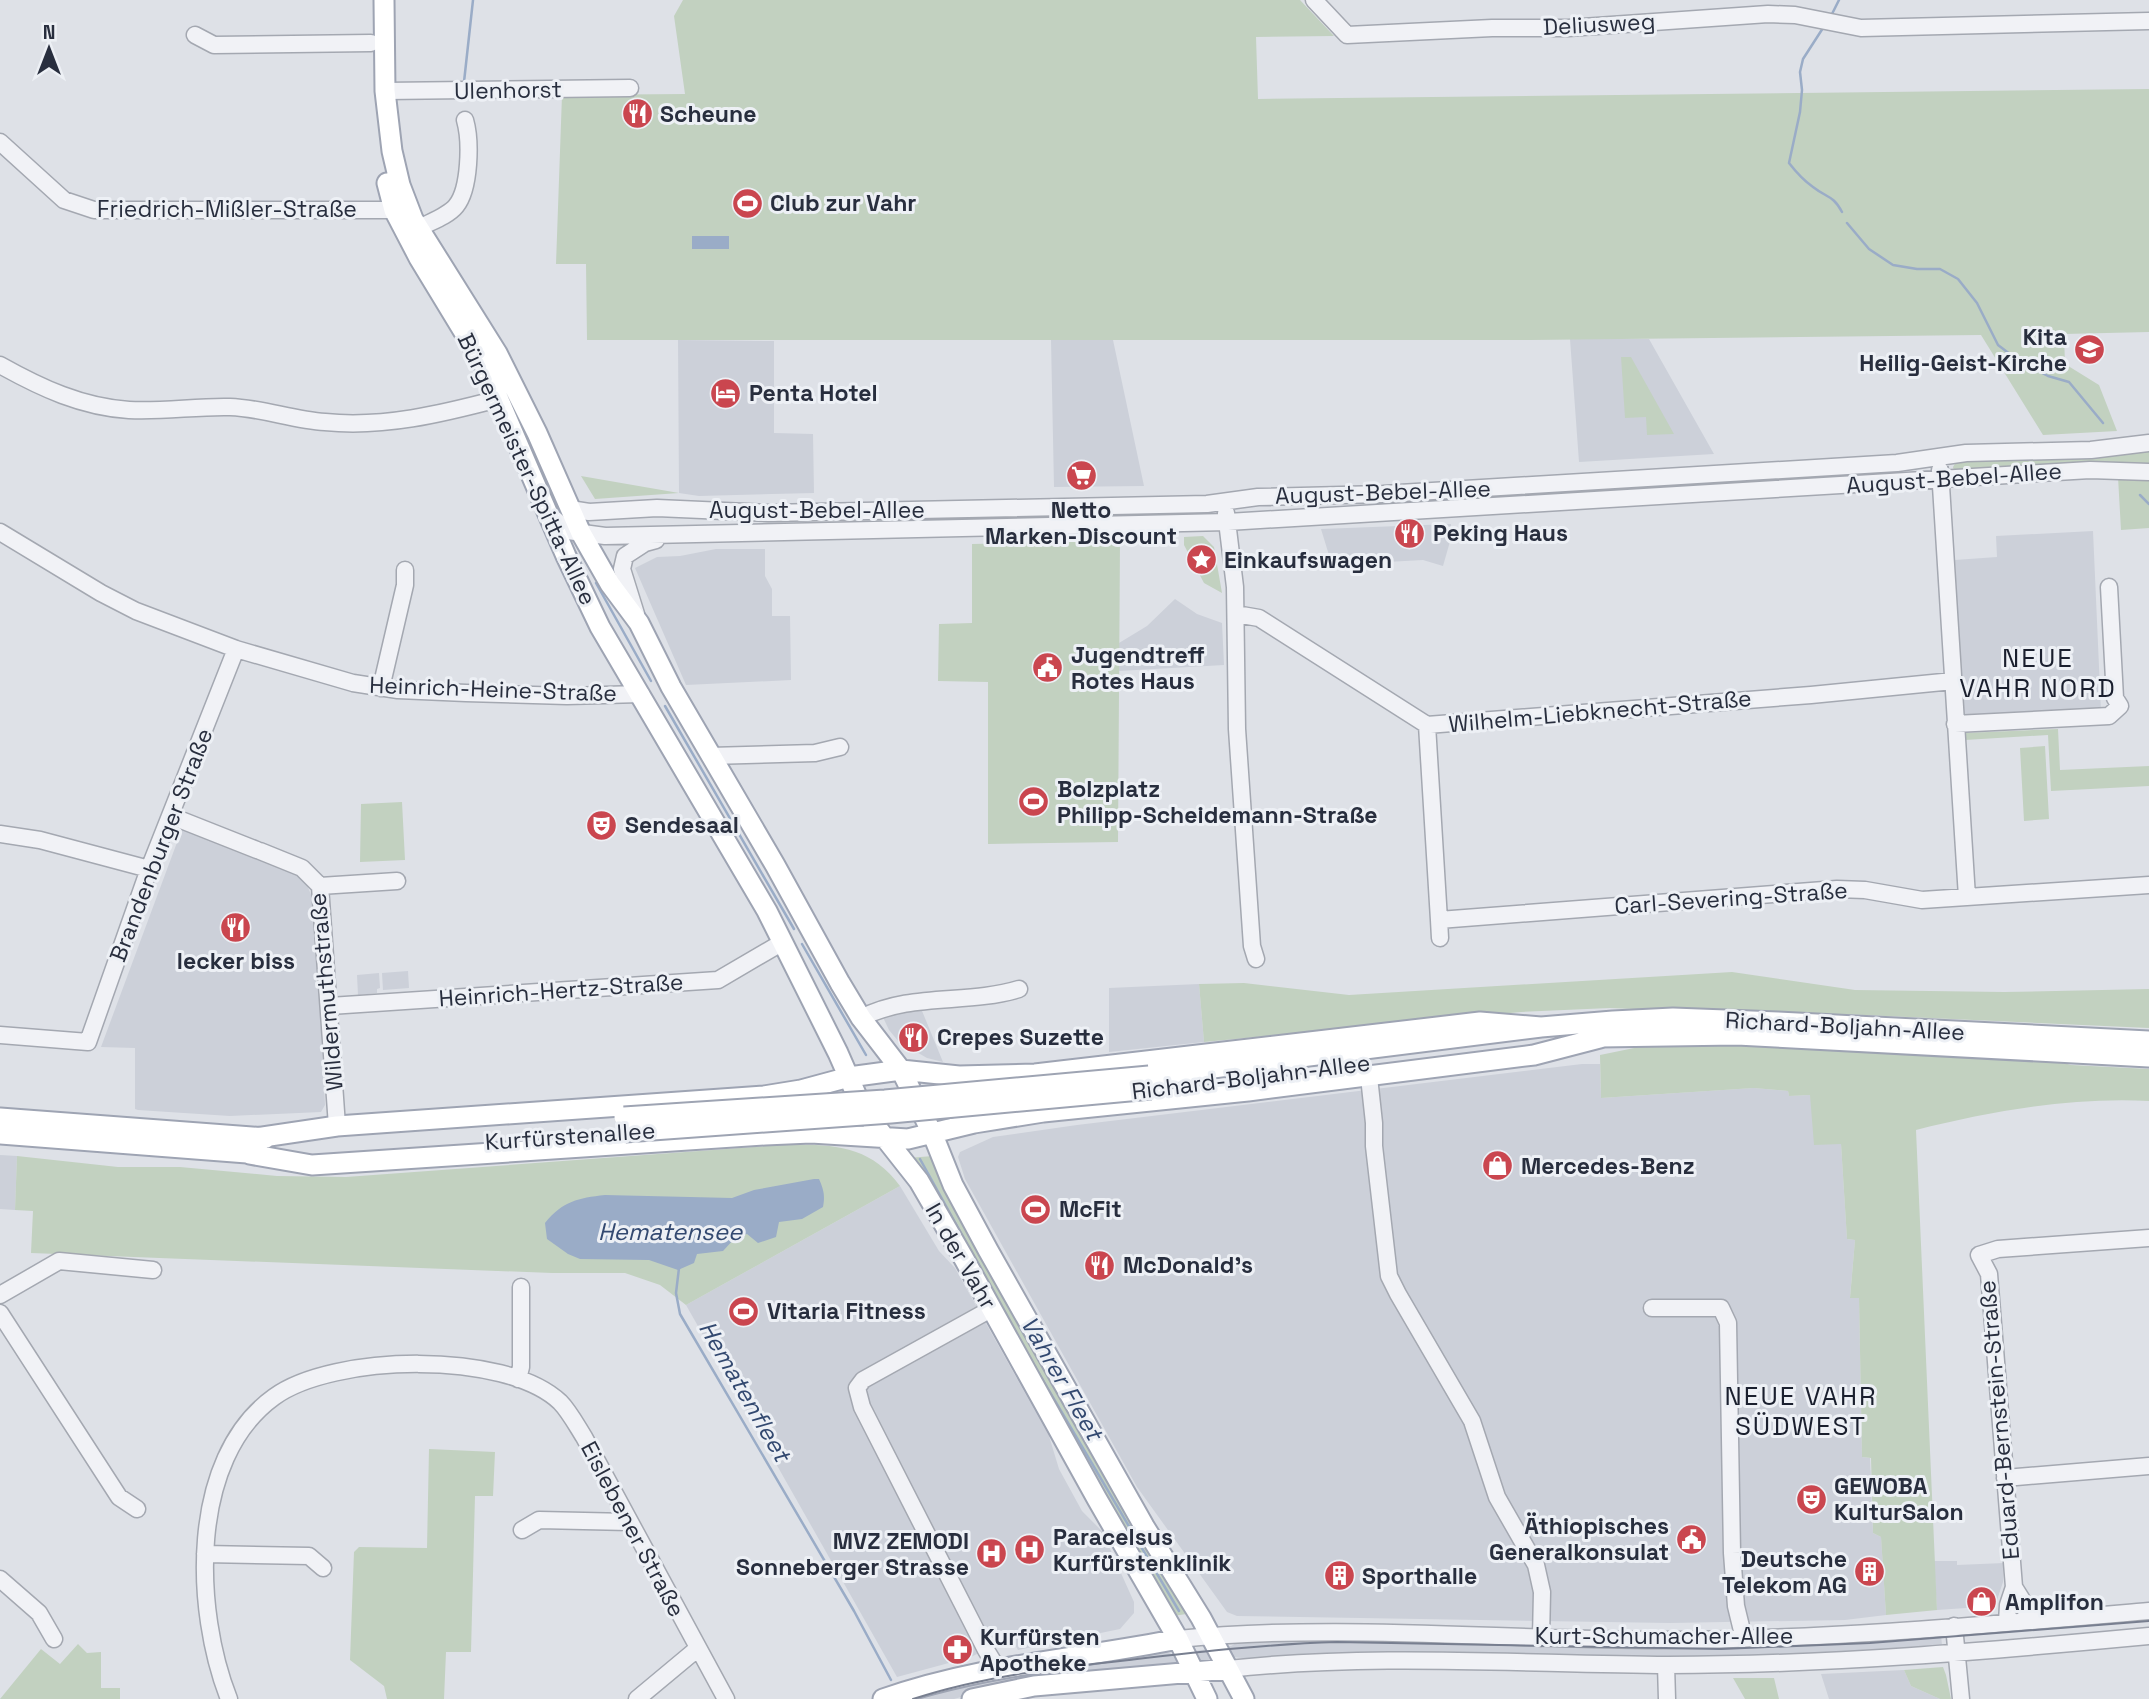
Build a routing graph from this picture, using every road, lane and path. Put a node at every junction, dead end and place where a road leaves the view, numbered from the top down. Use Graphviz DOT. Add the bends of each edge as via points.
graph roads {
  1 [pos="372,0"];
  2 [pos="384,0"];
  3 [pos="1314,0"];
  4 [pos="2149,22"];
  5 [pos="195,35"];
  6 [pos="370,44"];
  7 [pos="630,88"];
  8 [pos="385,91"];
  9 [pos="465,120"];
  10 [pos="0,142"];
  11 [pos="394,210"];
  12 [pos="419,228"];
  13 [pos="0,365"];
  14 [pos="498,399"];
  15 [pos="2149,443"];
  16 [pos="1939,457"];
  17 [pos="2149,472"];
  18 [pos="1940,478"];
  19 [pos="1224,500"];
  20 [pos="570,509"];
  21 [pos="546,511"];
  22 [pos="615,512"];
  23 [pos="768,513"];
  24 [pos="1228,522"];
  25 [pos="0,532"];
  26 [pos="581,533"];
  27 [pos="768,534"];
  28 [pos="669,536"];
  29 [pos="566,556"];
  30 [pos="405,570"];
  31 [pos="2109,587"];
  32 [pos="1236,614"];
  33 [pos="639,623"];
  34 [pos="236,649"];
  35 [pos="1953,681"];
  36 [pos="671,687"];
  37 [pos="381,688"];
  38 [pos="641,694"];
  39 [pos="1955,724"];
  40 [pos="1427,725"];
  41 [pos="840,747"];
  42 [pos="710,756"];
  43 [pos="171,816"];
  44 [pos="0,834"];
  45 [pos="149,869"];
  46 [pos="397,881"];
  47 [pos="2149,885"];
  48 [pos="320,886"];
  49 [pos="1967,898"];
  50 [pos="1439,920"];
  51 [pos="797,935"];
  52 [pos="1440,938"];
  53 [pos="1256,959"];
  54 [pos="1018,989"];
  55 [pos="330,1006"];
  56 [pos="861,1018"];
  57 [pos="1541,1027"];
  58 [pos="0,1035"];
  59 [pos="1611,1035"];
  60 [pos="2149,1041"];
  61 [pos="2149,1057"];
  62 [pos="901,1070"];
  63 [pos="849,1077"];
  64 [pos="1369,1077"];
  65 [pos="1150,1083"];
  66 [pos="888,1107"];
  67 [pos="0,1118"];
  68 [pos="337,1126"];
  69 [pos="0,1134"];
  70 [pos="933,1135"];
  71 [pos="884,1139"];
  72 [pos="252,1146"];
  73 [pos="2149,1238"];
  74 [pos="153,1269"];
  75 [pos="521,1287"];
  76 [pos="0,1295"];
  77 [pos="1652,1308"];
  78 [pos="991,1309"];
  79 [pos="0,1313"];
  80 [pos="518,1380"];
  81 [pos="2149,1466"];
  82 [pos="2005,1478"];
  83 [pos="136,1509"];
  84 [pos="629,1522"];
  85 [pos="522,1530"];
  86 [pos="205,1554"];
  87 [pos="323,1568"];
  88 [pos="0,1579"];
  89 [pos="2014,1587"];
  90 [pos="2149,1611"];
  91 [pos="2028,1620"];
  92 [pos="2007,1622"];
  93 [pos="1954,1626"];
  94 [pos="1212,1636"];
  95 [pos="2149,1636"];
  96 [pos="1541,1637"];
  97 [pos="54,1639"];
  98 [pos="1178,1639"];
  99 [pos="1736,1639"];
  100 [pos="697,1649"];
  101 [pos="1957,1651"];
  102 [pos="1667,1665"];
  103 [pos="997,1668"];
  104 [pos="1228,1669"];
  105 [pos="1196,1672"];
  106 [pos="229,1699"];
  107 [pos="637,1699"];
  108 [pos="726,1699"];
  109 [pos="883,1699"];
  110 [pos="972,1699"];
  111 [pos="1207,1699"];
  112 [pos="1244,1699"];
  113 [pos="1667,1699"];
  114 [pos="1961,1699"];
  1 -- 6 [label="main road, Bürgermeister-Spitta-Allee"];
  2 -- 8 [label="main road, Bürgermeister-Spitta-Allee"];
  3 -- 4 [label="street, Deliusweg" via="1346,35 1568,28 1768,14 1861,28"];
  5 -- 6 [label="street" via="214,45"];
  6 -- 11 [label="main road, Bürgermeister-Spitta-Allee" via="379,155"];
  7 -- 8 [label="street, Ulenhorst"];
  8 -- 12 [label="main road, Bürgermeister-Spitta-Allee" via="400,185"];
  9 -- 12 [label="street" via="469,153 461,198 454,209"];
  10 -- 11 [label="street, Friedrich-Mißler-Straße" via="64,200 94,210"];
  11 -- 14 [label="main road, Bürgermeister-Spitta-Allee" via="479,356"];
  12 -- 20 [label="main road, Bürgermeister-Spitta-Allee" via="497,353"];
  13 -- 14 [label="street" via="39,387 90,405 130,410 229,407 323,422 361,423 401,421"];
  14 -- 21 [label="main road, Bürgermeister-Spitta-Allee"];
  15 -- 16 [label="street, August-Bebel-Allee"];
  16 -- 18 [label="street"];
  16 -- 19 [label="street, August-Bebel-Allee" via="1583,483"];
  17 -- 18 [label="street, August-Bebel-Allee" via="2090,470"];
  18 -- 24 [label="street, August-Bebel-Allee"];
  18 -- 35 [label="street"];
  19 -- 23 [label="street, August-Bebel-Allee"];
  19 -- 24 [label="street"];
  20 -- 22 [label="street, August-Bebel-Allee"];
  20 -- 26 [label="main road, Bürgermeister-Spitta-Allee"];
  21 -- 26 [label="street" via="560,526"];
  21 -- 29 [label="main road, Bürgermeister-Spitta-Allee"];
  22 -- 23 [label="street, August-Bebel-Allee" via="657,508"];
  22 -- 26 [label="street, August-Bebel-Allee" via="593,521"];
  23 -- 27 [label="street"];
  24 -- 27 [label="street, August-Bebel-Allee"];
  24 -- 32 [label="street"];
  25 -- 34 [label="street, Heinrich-Heine-Straße" via="124,605"];
  26 -- 28 [label="street, August-Bebel-Allee"];
  26 -- 29 [label="street, August-Bebel-Allee"];
  26 -- 33 [label="main road, Bürgermeister-Spitta-Allee"];
  27 -- 28 [label="street, August-Bebel-Allee"];
  28 -- 33 [label="street, August-Bebel-Allee" via="645,543 625,556 622,569"];
  29 -- 38 [label="main road, Bürgermeister-Spitta-Allee" via="600,627"];
  30 -- 37 [label="street"];
  31 -- 39 [label="street" via="2115,698 2120,706 2109,716"];
  32 -- 40 [label="street, Wilhelm-Liebknecht-Straße" via="1259,618"];
  32 -- 53 [label="street" via="1237,729"];
  33 -- 36 [label="main road, Bürgermeister-Spitta-Allee"];
  34 -- 37 [label="street, Heinrich-Heine-Straße"];
  34 -- 43 [label="street, Brandenburger Straße"];
  35 -- 39 [label="street"];
  35 -- 40 [label="street, Wilhelm-Liebknecht-Straße"];
  36 -- 38 [label="main road"];
  36 -- 42 [label="main road, Bürgermeister-Spitta-Allee"];
  37 -- 38 [label="street, Heinrich-Heine-Straße" via="529,695"];
  38 -- 51 [label="main road, Bürgermeister-Spitta-Allee" via="767,911"];
  39 -- 49 [label="street"];
  40 -- 50 [label="street"];
  41 -- 42 [label="street" via="815,753"];
  42 -- 51 [label="main road, Bürgermeister-Spitta-Allee" via="775,865"];
  43 -- 45 [label="street, Brandenburger Straße"];
  43 -- 48 [label="street, Wildermuthstraße" via="302,868"];
  44 -- 45 [label="street"];
  45 -- 58 [label="street, Brandenburger Straße" via="88,1042"];
  46 -- 48 [label="street"];
  47 -- 49 [label="street, Carl-Severing-Straße"];
  48 -- 55 [label="street, Wildermuthstraße"];
  49 -- 50 [label="street, Carl-Severing-Straße" via="1922,900 1837,889"];
  50 -- 52 [label="street"];
  51 -- 55 [label="street, Heinrich-Hertz-Straße" via="718,980"];
  51 -- 56 [label="main road, Bürgermeister-Spitta-Allee"];
  51 -- 63 [label="main road, Bürgermeister-Spitta-Allee"];
  54 -- 56 [label="street" via="999,995 904,1002"];
  55 -- 68 [label="street, Wildermuthstraße"];
  56 -- 62 [label="main road, Bürgermeister-Spitta-Allee"];
  57 -- 60 [label="main road, Richard-Boljahn-Allee" via="1673,1018"];
  57 -- 62 [label="main road, Richard-Boljahn-Allee" via="1480,1022 1012,1075"];
  57 -- 65 [label="main road, Richard-Boljahn-Allee"];
  59 -- 61 [label="main road, Richard-Boljahn-Allee" via="1737,1035"];
  59 -- 64 [label="main road, Richard-Boljahn-Allee" via="1534,1055"];
  59 -- 65 [label="main road, Richard-Boljahn-Allee"];
  62 -- 63 [label="main road, Richard-Boljahn-Allee"];
  62 -- 70 [label="main road, Bürgermeister-Spitta-Allee"];
  63 -- 68 [label="main road, Kurfürstenallee" via="764,1096"];
  63 -- 71 [label="main road, In der Vahr" via="863,1110"];
  64 -- 70 [label="main road, Richard-Boljahn-Allee" via="1043,1112"];
  64 -- 96 [label="street" via="1389,1276 1472,1421 1497,1497 1536,1565 1542,1592"];
  65 -- 66 [label="main road, Richard-Boljahn-Allee, bridge"];
  66 -- 72 [label="main road, Kurfürstenallee, bridge" via="624,1125 338,1152"];
  67 -- 72 [label="main road, Kurfürstenallee"];
  68 -- 72 [label="main road, Kurfürstenallee"];
  69 -- 72 [label="main road, Kurfürstenallee"];
  70 -- 71 [label="main road, Richard-Boljahn-Allee"];
  70 -- 94 [label="main road, In der Vahr" via="953,1185 988,1250 1144,1526"];
  71 -- 72 [label="main road, Kurfürstenallee" via="811,1133 765,1135 313,1165"];
  71 -- 78 [label="main road, In der Vahr" via="919,1181"];
  73 -- 82 [label="street, Eduard-Bernstein-Straße" via="1979,1255 1989,1274"];
  74 -- 76 [label="street" via="59,1261"];
  75 -- 80 [label="street"];
  77 -- 99 [label="street" via="1721,1308 1728,1323 1730,1524 1736,1606 1730,1617"];
  78 -- 98 [label="main road, In der Vahr"];
  78 -- 103 [label="street" via="863,1380 857,1388 868,1419"];
  79 -- 83 [label="street" via="118,1497"];
  80 -- 84 [label="street, Eislebener Straße" via="561,1403"];
  80 -- 86 [label="street, Eislebener Straße" via="458,1365 393,1364 309,1380 274,1397 253,1417 229,1452 208,1523"];
  81 -- 82 [label="street"];
  82 -- 89 [label="street, Eduard-Bernstein-Straße"];
  84 -- 85 [label="street" via="539,1520"];
  84 -- 100 [label="street, Eislebener Straße"];
  86 -- 87 [label="street" via="309,1556"];
  86 -- 106 [label="street, Eislebener Straße" via="209,1632"];
  88 -- 97 [label="street" via="39,1613"];
  89 -- 91 [label="street, Eduard-Bernstein-Straße"];
  89 -- 92 [label="street, Eduard-Bernstein-Straße"];
  90 -- 91 [label="street, Kurt-Schumacher-Allee"];
  91 -- 92 [label="street, Kurt-Schumacher-Allee"];
  92 -- 93 [label="street, Kurt-Schumacher-Allee"];
  93 -- 99 [label="street, Kurt-Schumacher-Allee"];
  93 -- 101 [label="street"];
  94 -- 96 [label="street, Kurt-Schumacher-Allee" via="1320,1632"];
  94 -- 98 [label="street, Kurt-Schumacher-Allee"];
  94 -- 104 [label="main road, In der Vahr"];
  95 -- 101 [label="street, Kurt-Schumacher-Allee"];
  96 -- 99 [label="street, Kurt-Schumacher-Allee"];
  98 -- 103 [label="main road"];
  98 -- 105 [label="main road, In der Vahr"];
  100 -- 107 [label="street"];
  100 -- 108 [label="street, Eislebener Straße"];
  101 -- 102 [label="street, Kurt-Schumacher-Allee" via="1821,1662"];
  101 -- 114 [label="street"];
  102 -- 104 [label="street, Kurt-Schumacher-Allee" via="1397,1659"];
  102 -- 113 [label="street, Kurt-Schumacher-Allee"];
  103 -- 109 [label="main road"];
  104 -- 105 [label="main road"];
  104 -- 112 [label="main road, In der Vahr"];
  105 -- 110 [label="main road" via="1034,1686"];
  105 -- 111 [label="main road, In der Vahr"];
}
